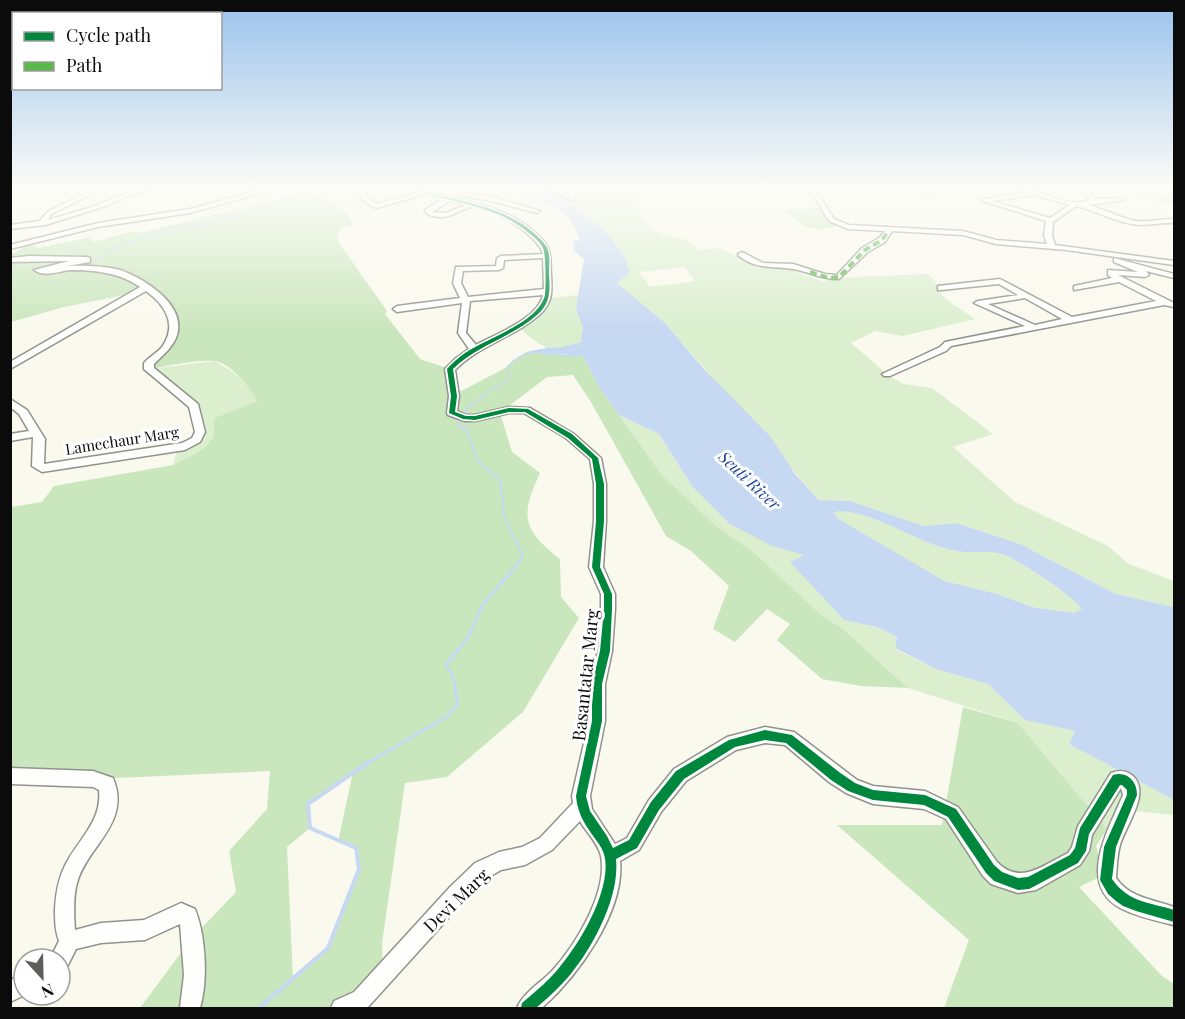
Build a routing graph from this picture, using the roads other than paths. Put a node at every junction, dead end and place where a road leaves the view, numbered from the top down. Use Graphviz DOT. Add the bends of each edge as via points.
graph roads {
  1 [pos="42,235"];
  2 [pos="60,235"];
  3 [pos="533,235"];
  4 [pos="886,235"];
  5 [pos="969,235"];
  6 [pos="1048,235"];
  7 [pos="42,239"];
  8 [pos="31,242"];
  9 [pos="10,247"];
  10 [pos="1052,247"];
  11 [pos="10,254"];
  12 [pos="742,254"];
  13 [pos="1106,254"];
  14 [pos="546,256"];
  15 [pos="10,260"];
  16 [pos="1174,263"];
  17 [pos="1132,266"];
  18 [pos="1174,276"];
  19 [pos="1120,279"];
  20 [pos="147,287"];
  21 [pos="941,288"];
  22 [pos="1077,288"];
  23 [pos="549,291"];
  24 [pos="1025,296"];
  25 [pos="403,297"];
  26 [pos="466,301"];
  27 [pos="1164,302"];
  28 [pos="1174,305"];
  29 [pos="1070,320"];
  30 [pos="1034,327"];
  31 [pos="475,350"];
  32 [pos="10,366"];
  33 [pos="887,374"];
  34 [pos="10,402"];
  35 [pos="35,433"];
  36 [pos="10,438"];
  37 [pos="10,776"];
  38 [pos="581,807"];
  39 [pos="610,856"];
  40 [pos="1174,916"];
  41 [pos="70,941"];
  42 [pos="67,947"];
  43 [pos="190,1008"];
  44 [pos="341,1008"];
  45 [pos="527,1008"];
  1 -- 7 [label="street"];
  2 -- 7 [label="street"];
  3 -- 14 [label="street"];
  4 -- 12 [label="street" via="839,277 767,266"];
  5 -- 10 [label="street" via="996,242"];
  6 -- 10 [label="street"];
  7 -- 8 [label="street"];
  8 -- 9 [label="street"];
  8 -- 11 [label="street"];
  10 -- 13 [label="street"];
  13 -- 16 [label="street"];
  13 -- 17 [label="street"];
  14 -- 23 [label="street"];
  14 -- 26 [label="street" via="501,258 499,268 459,269 457,283"];
  15 -- 20 [label="street, Lamechaur Marg" via="84,259 87,260 38,270 117,272"];
  17 -- 18 [label="street"];
  17 -- 19 [label="street" via="1145,275 1111,272"];
  19 -- 22 [label="street"];
  19 -- 27 [label="street"];
  20 -- 32 [label="street"];
  20 -- 35 [label="street, Lamechaur Marg" via="162,299 174,322 171,339 149,363 149,369 194,406 200,432 196,440 178,448 45,468 39,466 39,439"];
  21 -- 24 [label="street" via="1000,281"];
  23 -- 26 [label="street"];
  23 -- 31 [label="street" via="548,298 531,318"];
  24 -- 29 [label="street"];
  24 -- 30 [label="street" via="978,303"];
  25 -- 26 [label="street" via="402,308"];
  26 -- 31 [label="street" via="462,333"];
  27 -- 28 [label="street"];
  27 -- 29 [label="street"];
  29 -- 30 [label="street"];
  30 -- 33 [label="street" via="948,344"];
  31 -- 38 [label="street, Basantatar Marg" via="450,369 452,413 460,417 526,410 570,435 595,458 600,484 596,567 608,594 608,609 605,651 597,684 597,721"];
  34 -- 35 [label="street, Lamechaur Marg" via="23,412"];
  35 -- 36 [label="street"];
  37 -- 41 [label="street" via="107,783 111,799 107,816 68,881 65,933"];
  38 -- 39 [label="street"];
  38 -- 44 [label="street, Devi Marg" via="546,844 525,856 499,861 482,870 362,1000"];
  39 -- 40 [label="street" via="633,844 655,806 680,775 733,743 765,735 788,738 852,787 873,795 925,800 952,813 990,869 1018,885 1074,859 1084,832 1117,779 1125,780 1132,795 1110,847 1106,880 1126,904"];
  39 -- 45 [label="street" via="611,879 588,934 573,961"];
  41 -- 42 [label="street"];
  41 -- 43 [label="street" via="101,933 145,930 182,913 188,916 194,999"];
}
